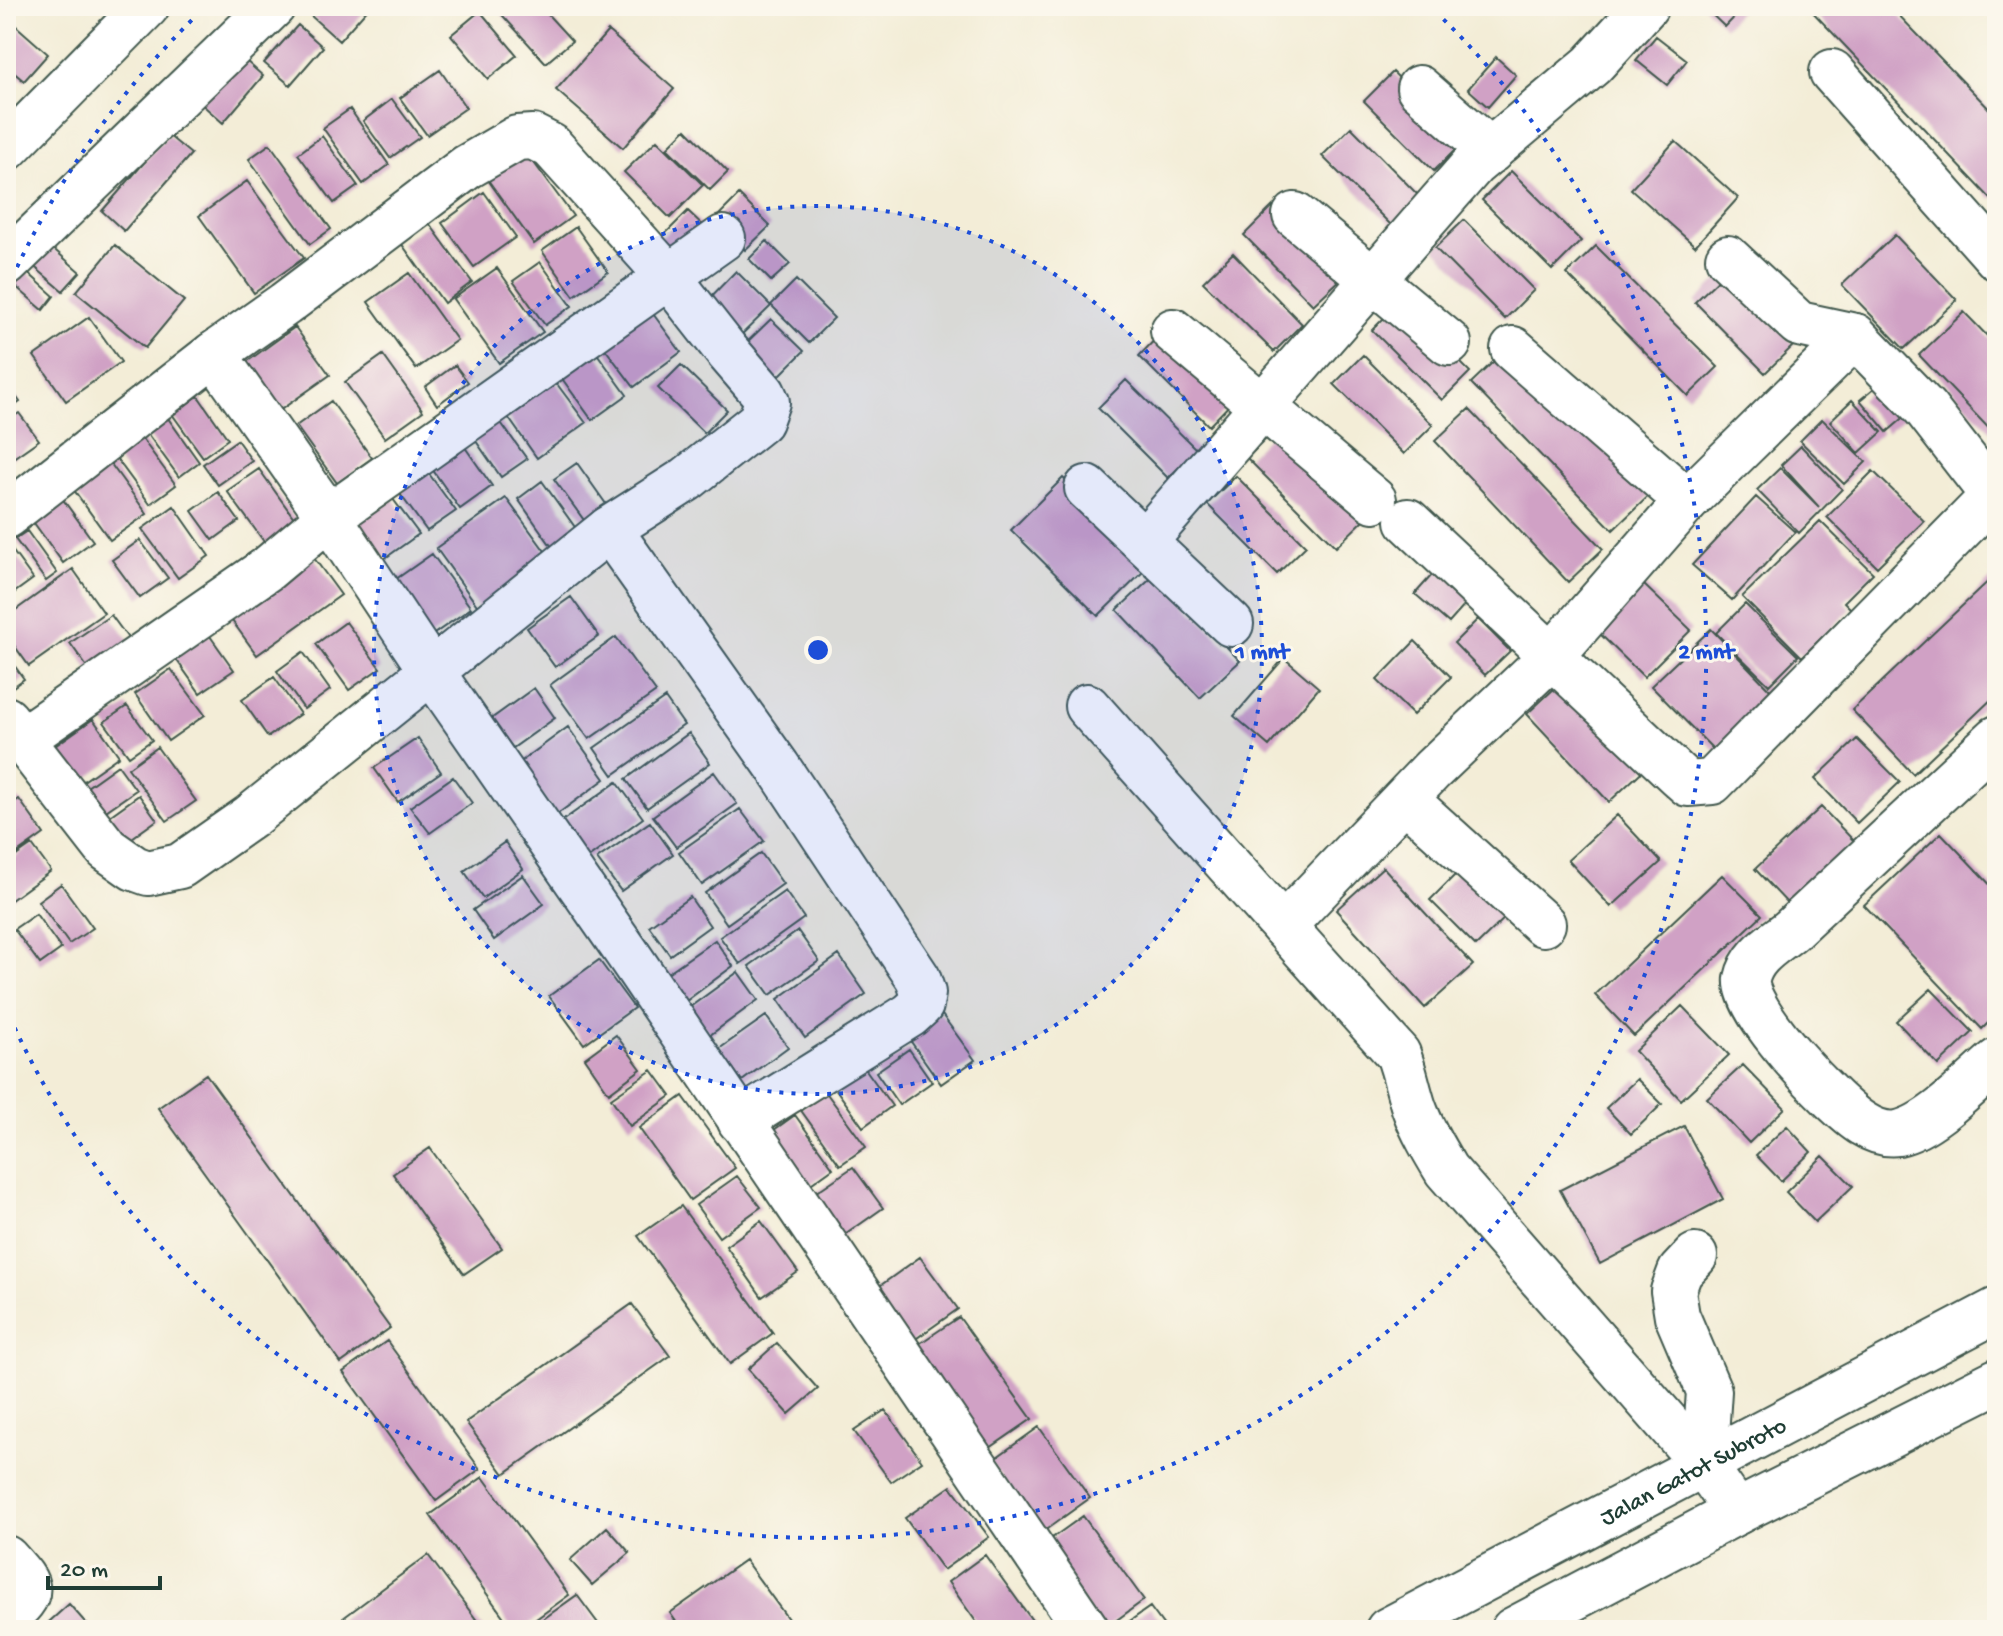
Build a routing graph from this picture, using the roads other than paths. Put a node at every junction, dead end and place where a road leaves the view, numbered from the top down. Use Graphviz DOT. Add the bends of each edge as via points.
graph roads {
  1 [pos="147,6"];
  2 [pos="273,6"];
  3 [pos="1646,6"];
  4 [pos="1832,72"];
  5 [pos="1419,88"];
  6 [pos="6,149"];
  7 [pos="1491,151"];
  8 [pos="1295,215"];
  9 [pos="723,238"];
  10 [pos="9,249"];
  11 [pos="1728,258"];
  12 [pos="1997,258"];
  13 [pos="668,276"];
  14 [pos="1373,279"];
  15 [pos="1173,331"];
  16 [pos="1855,336"];
  17 [pos="1449,343"];
  18 [pos="1513,349"];
  19 [pos="214,354"];
  20 [pos="1264,406"];
  21 [pos="1087,488"];
  22 [pos="1687,501"];
  23 [pos="6,516"];
  24 [pos="329,517"];
  25 [pos="609,529"];
  26 [pos="1144,542"];
  27 [pos="1231,624"];
  28 [pos="1551,657"];
  29 [pos="432,672"];
  30 [pos="1087,706"];
  31 [pos="14,729"];
  32 [pos="1997,738"];
  33 [pos="1405,799"];
  34 [pos="1543,924"];
  35 [pos="1283,926"];
  36 [pos="1997,1061"];
  37 [pos="740,1121"];
  38 [pos="1695,1256"];
  39 [pos="1997,1310"];
  40 [pos="1997,1381"];
  41 [pos="1704,1465"];
  42 [pos="1737,1512"];
  43 [pos="6,1558"];
  44 [pos="6,1617"];
  45 [pos="1087,1630"];
  46 [pos="1388,1630"];
  47 [pos="1513,1630"];
  1 -- 6 [label="street"];
  2 -- 10 [label="street"];
  3 -- 7 [label="street" via="1592,65"];
  4 -- 12 [label="street"];
  5 -- 7 [label="street"];
  7 -- 14 [label="street"];
  8 -- 14 [label="street"];
  9 -- 13 [label="street"];
  11 -- 16 [label="street" via="1799,324"];
  13 -- 19 [label="street" via="551,146 533,137 517,138 467,167"];
  13 -- 24 [label="street"];
  13 -- 25 [label="street" via="763,393 765,411 760,421 687,479"];
  14 -- 17 [label="street"];
  14 -- 20 [label="street"];
  15 -- 20 [label="street"];
  16 -- 22 [label="street"];
  16 -- 28 [label="street" via="1925,408 1987,488 1988,501 1979,512 1712,782 1688,784"];
  18 -- 22 [label="street"];
  19 -- 23 [label="street"];
  19 -- 24 [label="street"];
  20 -- 26 [label="street"];
  20 -- 28 [label="street" via="1391,511"];
  21 -- 26 [label="street"];
  22 -- 28 [label="street"];
  24 -- 29 [label="street"];
  24 -- 31 [label="street" via="267,569"];
  25 -- 29 [label="street"];
  25 -- 37 [label="street" via="778,767 923,993 921,1005 910,1015"];
  26 -- 27 [label="street"];
  28 -- 33 [label="street"];
  29 -- 31 [label="street" via="250,817 180,866 148,873 107,849"];
  29 -- 37 [label="street"];
  30 -- 35 [label="street"];
  32 -- 36 [label="street" via="1756,958 1746,981 1750,1000 1818,1086 1878,1132 1915,1128"];
  33 -- 34 [label="street"];
  33 -- 35 [label="street"];
  35 -- 41 [label="street" via="1398,1054 1428,1142 1446,1170"];
  37 -- 45 [label="street"];
  38 -- 41 [label="street" via="1680,1272 1673,1291 1677,1316 1709,1391"];
  39 -- 41 [label="street, Jalan Gatot Subroto"];
  40 -- 42 [label="street"];
  41 -- 42 [label="street"];
  41 -- 46 [label="street, Jalan Gatot Subroto"];
  42 -- 47 [label="street"];
  43 -- 44 [label="street" via="29,1591"];
}
